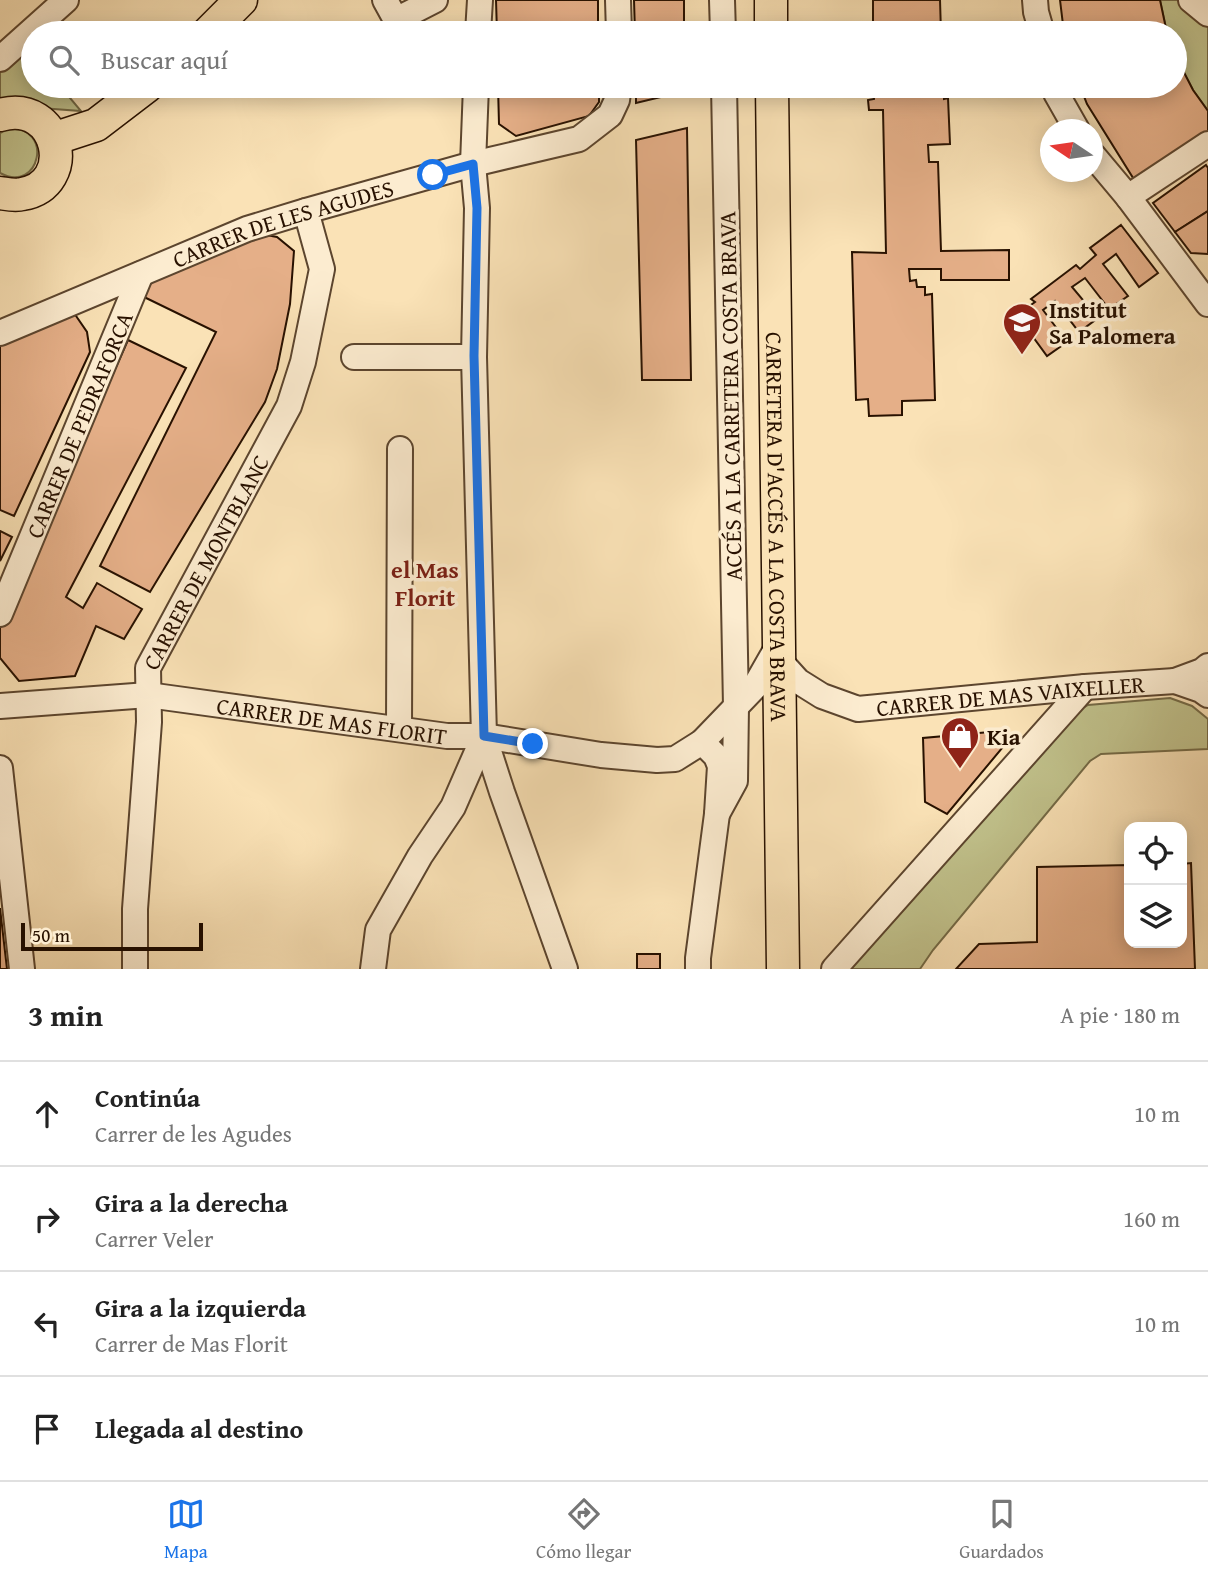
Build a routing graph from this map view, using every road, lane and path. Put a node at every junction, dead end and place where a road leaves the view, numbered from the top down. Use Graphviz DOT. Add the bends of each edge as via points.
graph roads {
  1 [pos="66,0"];
  2 [pos="242,0"];
  3 [pos="385,0"];
  4 [pos="435,0"];
  5 [pos="480,0"];
  6 [pos="618,0"];
  7 [pos="722,0"];
  8 [pos="771,0"];
  9 [pos="1035,0"];
  10 [pos="1191,0"];
  11 [pos="1208,14"];
  12 [pos="43,21"];
  13 [pos="220,21"];
  14 [pos="479,21"];
  15 [pos="619,21"];
  16 [pos="723,21"];
  17 [pos="771,21"];
  18 [pos="1039,21"];
  19 [pos="21,40"];
  20 [pos="0,59"];
  21 [pos="132,98"];
  22 [pos="476,98"];
  23 [pos="617,98"];
  24 [pos="724,98"];
  25 [pos="772,98"];
  26 [pos="1059,98"];
  27 [pos="0,115"];
  28 [pos="1071,119"];
  29 [pos="53,139"];
  30 [pos="1208,144"];
  31 [pos="473,164"];
  32 [pos="1103,166"];
  33 [pos="0,193"];
  34 [pos="1128,197"];
  35 [pos="306,211"];
  36 [pos="1199,273"];
  37 [pos="141,274"];
  38 [pos="1208,304"];
  39 [pos="0,333"];
  40 [pos="474,356"];
  41 [pos="354,357"];
  42 [pos="400,449"];
  43 [pos="0,614"];
  44 [pos="778,653"];
  45 [pos="1208,666"];
  46 [pos="1175,681"];
  47 [pos="1085,687"];
  48 [pos="148,695"];
  49 [pos="1208,695"];
  50 [pos="0,706"];
  51 [pos="736,706"];
  52 [pos="399,729"];
  53 [pos="484,736"];
  54 [pos="702,743"];
  55 [pos="0,768"];
  56 [pos="717,814"];
  57 [pos="22,969"];
  58 [pos="135,969"];
  59 [pos="373,969"];
  60 [pos="565,969"];
  61 [pos="698,969"];
  62 [pos="783,969"];
  63 [pos="834,969"];
  1 -- 12 [label="street"];
  2 -- 13 [label="main road"];
  3 -- 4 [label="street" via="396,20"];
  5 -- 14 [label="street"];
  6 -- 15 [label="street"];
  7 -- 16 [label="street"];
  8 -- 17 [label="main road"];
  9 -- 18 [label="street"];
  10 -- 11 [label="street"];
  19 -- 20 [label="street"];
  21 -- 29 [label="main road" via="96,125"];
  22 -- 31 [label="street"];
  23 -- 31 [label="street, CARRER DE LES AGUDES" via="610,115 579,139"];
  24 -- 51 [label="street, ACCÉS A LA CARRETERA COSTA BRAVA"];
  25 -- 44 [label="main road, CARRETERA D'ACCÉS A LA COSTA BRAVA"];
  26 -- 28 [label="street"];
  27 -- 29 [label="main road" via="32,116"];
  29 -- 33 [label="main road" via="56,159 49,178 31,192"];
  30 -- 34 [label="street"];
  31 -- 35 [label="street, CARRER DE LES AGUDES"];
  31 -- 40 [label="street" via="477,208"];
  32 -- 34 [label="street"];
  34 -- 36 [label="street"];
  35 -- 37 [label="street, CARRER DE LES AGUDES" via="247,229"];
  35 -- 48 [label="street, CARRER DE MONTBLANC" via="322,269 289,406 148,668"];
  36 -- 38 [label="street"];
  37 -- 39 [label="street, CARRER DE LES AGUDES"];
  37 -- 43 [label="street, CARRER DE PEDRAFORCA"];
  40 -- 41 [label="street"];
  40 -- 53 [label="street"];
  42 -- 52 [label="street"];
  44 -- 47 [label="street, CARRER DE MAS VAIXELLER" via="798,681 858,709"];
  44 -- 51 [label="street, CARRER DE MAS FLORIT"];
  44 -- 62 [label="main road, CARRETERA D'ACCÉS A LA COSTA BRAVA"];
  45 -- 46 [label="street, CARRER DE MAS VAIXELLER"];
  46 -- 47 [label="street, CARRER DE MAS VAIXELLER"];
  46 -- 49 [label="street, CARRER DE MAS VAIXELLER"];
  47 -- 63 [label="street"];
  48 -- 50 [label="street, CARRER DE MAS FLORIT"];
  48 -- 52 [label="street, CARRER DE MAS FLORIT"];
  48 -- 58 [label="street, CARRER DE MONTBLANC"];
  51 -- 54 [label="street, CARRER DE MAS FLORIT"];
  51 -- 56 [label="street, ACCÉS A LA CARRETERA COSTA BRAVA" via="735,781"];
  52 -- 53 [label="street, CARRER DE MAS FLORIT"];
  53 -- 54 [label="street, CARRER DE MAS FLORIT" via="657,760 675,759"];
  53 -- 59 [label="street" via="453,807 378,929"];
  53 -- 60 [label="street"];
  54 -- 56 [label="street" via="720,766"];
  55 -- 57 [label="street"];
  56 -- 61 [label="street"];
}
